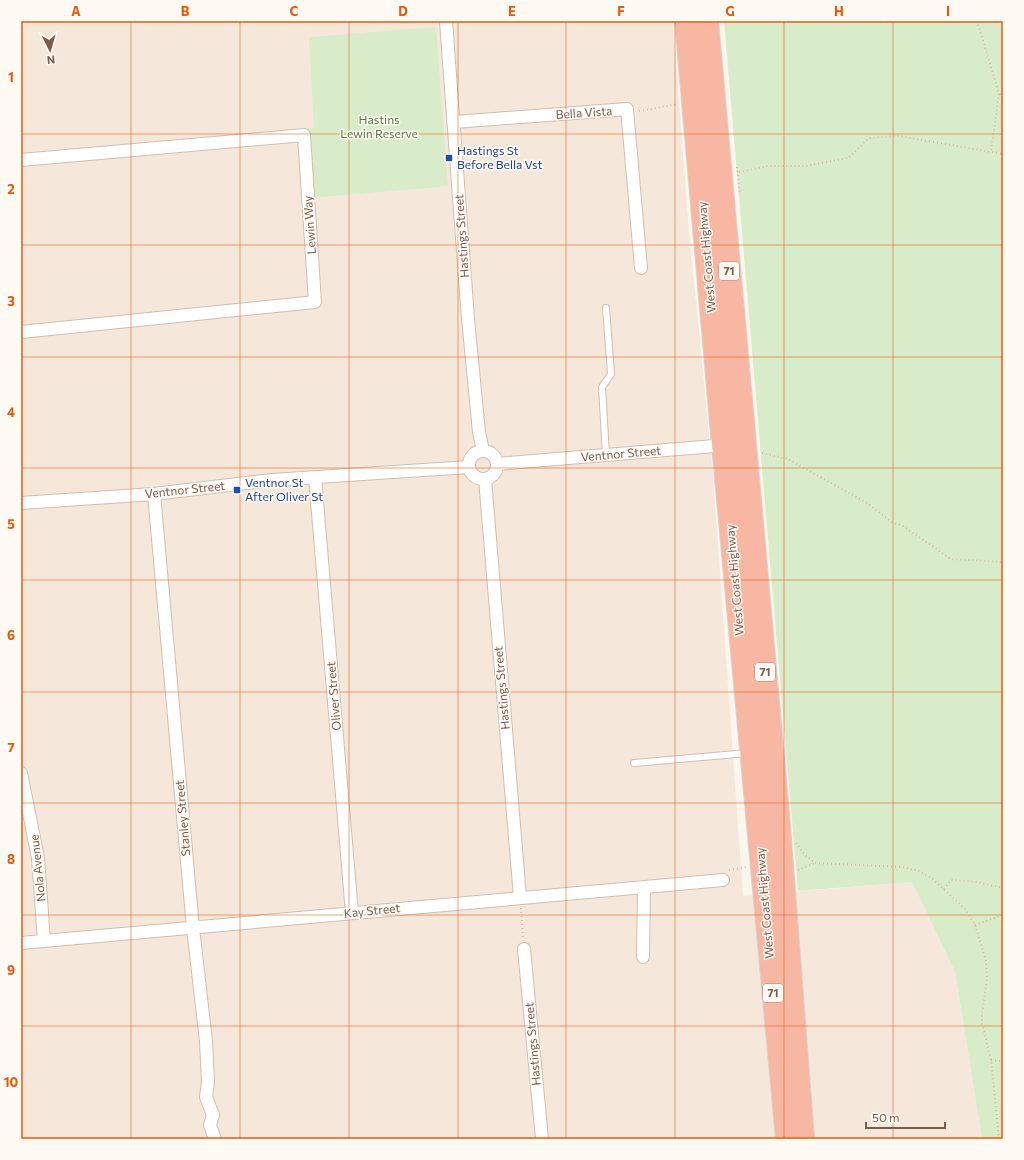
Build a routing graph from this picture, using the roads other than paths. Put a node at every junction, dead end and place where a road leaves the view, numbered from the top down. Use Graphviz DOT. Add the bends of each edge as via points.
graph roads {
  1 [pos="446,21"];
  2 [pos="686,21"];
  3 [pos="707,21"];
  4 [pos="454,122"];
  5 [pos="21,160"];
  6 [pos="729,170"];
  7 [pos="702,192"];
  8 [pos="641,268"];
  9 [pos="606,308"];
  10 [pos="21,332"];
  11 [pos="723,445"];
  12 [pos="751,448"];
  13 [pos="483,451"];
  14 [pos="606,456"];
  15 [pos="497,464"];
  16 [pos="469,467"];
  17 [pos="315,478"];
  18 [pos="485,479"];
  19 [pos="154,494"];
  20 [pos="21,503"];
  21 [pos="752,752"];
  22 [pos="634,763"];
  23 [pos="21,773"];
  24 [pos="767,814"];
  25 [pos="723,880"];
  26 [pos="644,888"];
  27 [pos="520,897"];
  28 [pos="352,913"];
  29 [pos="192,928"];
  30 [pos="44,941"];
  31 [pos="21,943"];
  32 [pos="524,949"];
  33 [pos="643,957"];
  34 [pos="215,1139"];
  35 [pos="537,1139"];
  36 [pos="542,1139"];
  37 [pos="787,1139"];
  38 [pos="804,1139"];
  1 -- 4 [label="street, Hastings Street"];
  2 -- 7 [label="highway, West Coast Highway / 71"];
  3 -- 6 [label="highway, West Coast Highway / 71"];
  4 -- 8 [label="street, Bella Vista" via="627,109"];
  4 -- 13 [label="street, Hastings Street" via="470,334"];
  5 -- 10 [label="street, Lewin Way" via="304,135 315,302"];
  6 -- 7 [label="highway" via="709,170"];
  6 -- 12 [label="highway, West Coast Highway / 71"];
  7 -- 11 [label="highway, West Coast Highway / 71"];
  9 -- 14 [label="lane" via="611,374 602,387"];
  11 -- 12 [label="street, Ventnor Street"];
  11 -- 14 [label="street, Ventnor Street"];
  11 -- 21 [label="highway, West Coast Highway / 71"];
  12 -- 24 [label="highway, West Coast Highway / 71"];
  13 -- 15 [label="street" via="493,456"];
  13 -- 16 [label="street" via="474,455"];
  14 -- 15 [label="street, Ventnor Street"];
  15 -- 18 [label="street" via="496,471"];
  16 -- 17 [label="street, Ventnor Street"];
  16 -- 18 [label="street" via="475,477"];
  17 -- 19 [label="street, Ventnor Street" via="272,480"];
  17 -- 28 [label="street, Oliver Street"];
  18 -- 27 [label="street, Hastings Street"];
  19 -- 20 [label="street, Ventnor Street"];
  19 -- 29 [label="street, Stanley Street"];
  21 -- 22 [label="lane"];
  21 -- 24 [label="highway, West Coast Highway / 71"];
  23 -- 30 [label="street, Nola Avenue" via="38,858"];
  24 -- 37 [label="highway, West Coast Highway / 71"];
  24 -- 38 [label="highway, West Coast Highway / 71"];
  25 -- 26 [label="street, Kay Street"];
  26 -- 27 [label="street, Kay Street"];
  26 -- 33 [label="street"];
  27 -- 28 [label="street, Kay Street"];
  28 -- 29 [label="street, Kay Street"];
  29 -- 30 [label="street, Kay Street"];
  29 -- 34 [label="street, Stanley Street" via="206,1041 206,1097 213,1115 210,1125"];
  30 -- 31 [label="street, Kay Street"];
  32 -- 36 [label="street, Hastings Street"];
  35 -- 36 [label="lane"];
}
